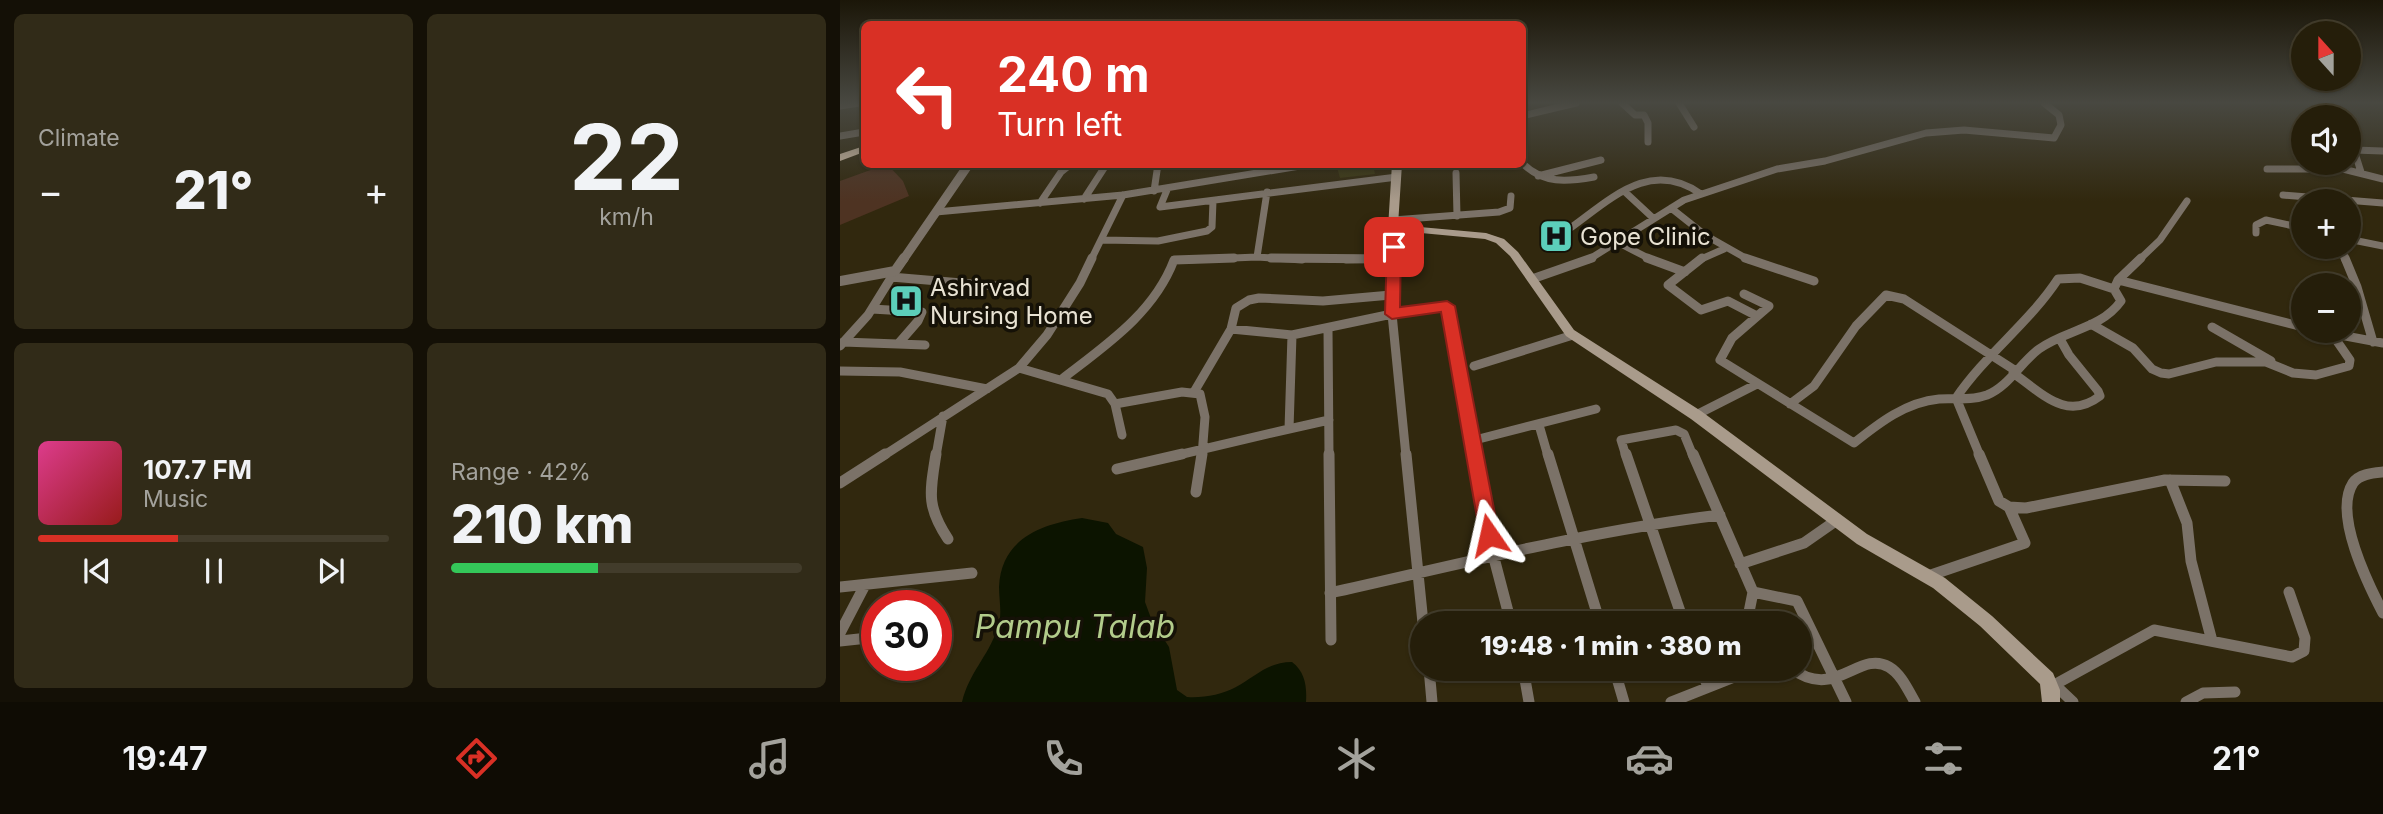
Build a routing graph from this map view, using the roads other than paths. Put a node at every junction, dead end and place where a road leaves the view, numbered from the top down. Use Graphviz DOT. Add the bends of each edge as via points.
graph roads {
  1 [pos="1648,136"];
  2 [pos="1916,136"];
  3 [pos="2029,136"];
  4 [pos="2055,136"];
  5 [pos="1648,142"];
  6 [pos="2361,149"];
  7 [pos="861,150"];
  8 [pos="2383,151"];
  9 [pos="840,158"];
  10 [pos="1601,160"];
  11 [pos="1526,167"];
  12 [pos="966,168"];
  13 [pos="1066,168"];
  14 [pos="1104,168"];
  15 [pos="1157,168"];
  16 [pos="1285,168"];
  17 [pos="1397,168"];
  18 [pos="2267,169"];
  19 [pos="2291,169"];
  20 [pos="1456,173"];
  21 [pos="2361,173"];
  22 [pos="1536,176"];
  23 [pos="1397,177"];
  24 [pos="1594,177"];
  25 [pos="2383,179"];
  26 [pos="1167,190"];
  27 [pos="1154,191"];
  28 [pos="1624,191"];
  29 [pos="1267,192"];
  30 [pos="1701,194"];
  31 [pos="1122,195"];
  32 [pos="2284,195"];
  33 [pos="1511,196"];
  34 [pos="1084,199"];
  35 [pos="1213,201"];
  36 [pos="2187,201"];
  37 [pos="1040,203"];
  38 [pos="2383,203"];
  39 [pos="1671,208"];
  40 [pos="936,212"];
  41 [pos="1457,216"];
  42 [pos="1653,218"];
  43 [pos="1393,224"];
  44 [pos="2291,225"];
  45 [pos="1569,229"];
  46 [pos="2256,233"];
  47 [pos="1102,240"];
  48 [pos="1617,242"];
  49 [pos="2361,242"];
  50 [pos="2383,246"];
  51 [pos="1724,249"];
  52 [pos="1257,257"];
  53 [pos="1394,259"];
  54 [pos="2345,259"];
  55 [pos="1685,272"];
  56 [pos="893,274"];
  57 [pos="1532,279"];
  58 [pos="840,281"];
  59 [pos="1814,281"];
  60 [pos="2116,285"];
  61 [pos="1021,288"];
  62 [pos="1744,294"];
  63 [pos="1391,295"];
  64 [pos="872,309"];
  65 [pos="1392,314"];
  66 [pos="1755,315"];
  67 [pos="2091,324"];
  68 [pos="2291,324"];
  69 [pos="2212,327"];
  70 [pos="1231,329"];
  71 [pos="1328,329"];
  72 [pos="1292,335"];
  73 [pos="1573,335"];
  74 [pos="2060,339"];
  75 [pos="2378,342"];
  76 [pos="2338,343"];
  77 [pos="842,344"];
  78 [pos="898,344"];
  79 [pos="925,345"];
  80 [pos="1992,355"];
  81 [pos="2275,364"];
  82 [pos="1474,366"];
  83 [pos="1019,368"];
  84 [pos="840,371"];
  85 [pos="2015,372"];
  86 [pos="1062,379"];
  87 [pos="1757,384"];
  88 [pos="987,389"];
  89 [pos="1194,392"];
  90 [pos="1956,398"];
  91 [pos="1115,404"];
  92 [pos="1790,404"];
  93 [pos="1596,410"];
  94 [pos="1696,415"];
  95 [pos="943,416"];
  96 [pos="1329,421"];
  97 [pos="1538,425"];
  98 [pos="1289,429"];
  99 [pos="1122,435"];
  100 [pos="1471,441"];
  101 [pos="1202,448"];
  102 [pos="1117,469"];
  103 [pos="2383,472"];
  104 [pos="2170,480"];
  105 [pos="2225,481"];
  106 [pos="840,483"];
  107 [pos="1196,492"];
  108 [pos="2009,508"];
  109 [pos="1720,515"];
  110 [pos="1837,520"];
  111 [pos="1648,524"];
  112 [pos="1574,538"];
  113 [pos="948,539"];
  114 [pos="1494,558"];
  115 [pos="1741,564"];
  116 [pos="1417,572"];
  117 [pos="972,573"];
  118 [pos="1927,576"];
  119 [pos="865,585"];
  120 [pos="840,587"];
  121 [pos="1753,592"];
  122 [pos="2289,592"];
  123 [pos="1331,593"];
  124 [pos="1422,611"];
  125 [pos="1508,611"];
  126 [pos="1596,611"];
  127 [pos="1680,611"];
  128 [pos="1749,611"];
  129 [pos="2383,613"];
  130 [pos="840,634"];
  131 [pos="861,639"];
  132 [pos="1331,640"];
  133 [pos="840,641"];
  134 [pos="2211,641"];
  135 [pos="2036,667"];
  136 [pos="1834,678"];
  137 [pos="1431,681"];
  138 [pos="1525,681"];
  139 [pos="1618,681"];
  140 [pos="1706,681"];
  141 [pos="1720,681"];
  142 [pos="1806,681"];
  143 [pos="2054,685"];
  144 [pos="1708,687"];
  145 [pos="2235,692"];
  146 [pos="1433,702"];
  147 [pos="1529,702"];
  148 [pos="1624,702"];
  149 [pos="1671,702"];
  150 [pos="1846,702"];
  151 [pos="1914,702"];
  152 [pos="2051,702"];
  153 [pos="2073,702"];
  154 [pos="2186,702"];
  1 -- 5 [label="street"];
  2 -- 30 [label="street" via="1777,169"];
  3 -- 4 [label="street"];
  6 -- 8 [label="street"];
  7 -- 9 [label="highway"];
  10 -- 22 [label="street"];
  11 -- 22 [label="street"];
  12 -- 40 [label="street"];
  13 -- 37 [label="street"];
  14 -- 34 [label="street"];
  15 -- 27 [label="street"];
  16 -- 26 [label="street"];
  17 -- 23 [label="main road"];
  18 -- 19 [label="street"];
  20 -- 41 [label="street"];
  21 -- 25 [label="street"];
  22 -- 24 [label="street" via="1560,183"];
  23 -- 29 [label="street"];
  23 -- 43 [label="main road"];
  26 -- 27 [label="street"];
  26 -- 35 [label="street" via="1160,207"];
  27 -- 31 [label="street"];
  28 -- 30 [label="street" via="1665,177 1686,182"];
  28 -- 42 [label="street"];
  28 -- 45 [label="street"];
  29 -- 35 [label="street"];
  29 -- 52 [label="street"];
  30 -- 39 [label="street"];
  31 -- 34 [label="street"];
  31 -- 47 [label="street"];
  32 -- 38 [label="street"];
  33 -- 41 [label="street" via="1510,208"];
  34 -- 37 [label="street"];
  35 -- 47 [label="street" via="1212,227 1207,231 1158,241"];
  36 -- 60 [label="street" via="2160,240"];
  37 -- 40 [label="street"];
  39 -- 42 [label="street"];
  39 -- 51 [label="street"];
  40 -- 56 [label="street"];
  41 -- 43 [label="street"];
  42 -- 48 [label="street"];
  43 -- 53 [label="street"];
  43 -- 57 [label="main road" via="1495,239 1514,254"];
  44 -- 46 [label="street" via="2266,220 2256,225"];
  47 -- 83 [label="street" via="1080,283"];
  48 -- 55 [label="street"];
  48 -- 57 [label="street" via="1592,258"];
  49 -- 50 [label="street"];
  51 -- 55 [label="street" via="1705,255"];
  51 -- 59 [label="street"];
  52 -- 53 [label="street"];
  52 -- 86 [label="street" via="1174,260 1149,305"];
  53 -- 63 [label="street"];
  54 -- 75 [label="street"];
  55 -- 66 [label="street" via="1668,285 1701,310 1728,301"];
  56 -- 58 [label="street"];
  56 -- 61 [label="street"];
  56 -- 64 [label="street"];
  57 -- 73 [label="main road"];
  60 -- 67 [label="street" via="2121,303"];
  60 -- 68 [label="street"];
  60 -- 80 [label="street" via="2058,279 2040,307"];
  62 -- 66 [label="street" via="1769,306"];
  63 -- 65 [label="street"];
  63 -- 70 [label="street" via="1323,301 1249,300 1236,308"];
  64 -- 77 [label="street"];
  64 -- 78 [label="street" via="922,312"];
  65 -- 71 [label="street"];
  65 -- 100 [label="street" via="1447,306"];
  65 -- 116 [label="street"];
  66 -- 87 [label="street" via="1719,357"];
  67 -- 74 [label="street"];
  67 -- 81 [label="street" via="2133,348 2161,373 2216,362"];
  69 -- 81 [label="street"];
  70 -- 72 [label="street"];
  70 -- 89 [label="street"];
  71 -- 72 [label="street"];
  71 -- 96 [label="street"];
  72 -- 98 [label="street"];
  73 -- 82 [label="street"];
  73 -- 94 [label="main road"];
  74 -- 85 [label="street" via="2041,346"];
  74 -- 85 [label="street" via="2098,391 2096,399 2070,410"];
  76 -- 81 [label="street" via="2350,360 2342,370 2302,374"];
  77 -- 78 [label="street"];
  78 -- 79 [label="street"];
  80 -- 85 [label="street"];
  80 -- 90 [label="street"];
  80 -- 92 [label="street" via="1904,299 1886,295 1856,326 1814,386"];
  83 -- 86 [label="street"];
  83 -- 88 [label="street"];
  84 -- 88 [label="street" via="900,372"];
  85 -- 90 [label="street" via="1990,394"];
  86 -- 91 [label="street" via="1108,394"];
  87 -- 92 [label="street"];
  87 -- 94 [label="street"];
  88 -- 95 [label="street"];
  89 -- 91 [label="street"];
  89 -- 101 [label="street" via="1204,404"];
  90 -- 92 [label="street" via="1913,404 1854,443"];
  90 -- 108 [label="street" via="1990,483"];
  91 -- 99 [label="street"];
  93 -- 97 [label="street"];
  94 -- 110 [label="main road"];
  95 -- 106 [label="street"];
  95 -- 113 [label="street" via="929,495 934,518"];
  96 -- 98 [label="street"];
  96 -- 123 [label="street"];
  97 -- 100 [label="street"];
  97 -- 112 [label="street"];
  98 -- 101 [label="street"];
  100 -- 114 [label="street"];
  101 -- 102 [label="street"];
  101 -- 107 [label="street"];
  103 -- 129 [label="street" via="2360,477 2351,485 2349,503 2351,541"];
  104 -- 105 [label="street"];
  104 -- 108 [label="street"];
  104 -- 134 [label="street" via="2187,523 2191,561"];
  108 -- 118 [label="street" via="2025,543"];
  109 -- 111 [label="street"];
  109 -- 111 [label="street" via="1684,434 1676,430 1620,440"];
  109 -- 115 [label="street"];
  110 -- 115 [label="street" via="1804,543"];
  110 -- 118 [label="main road"];
  111 -- 112 [label="street"];
  111 -- 127 [label="street"];
  112 -- 114 [label="street"];
  112 -- 126 [label="street"];
  114 -- 116 [label="street"];
  114 -- 125 [label="street"];
  115 -- 121 [label="street"];
  116 -- 123 [label="street"];
  116 -- 124 [label="street"];
  117 -- 119 [label="street"];
  118 -- 135 [label="main road"];
  119 -- 120 [label="street"];
  119 -- 130 [label="street"];
  121 -- 128 [label="street"];
  121 -- 136 [label="street" via="1797,601"];
  122 -- 134 [label="street" via="2305,638 2300,655"];
  123 -- 132 [label="street"];
  131 -- 133 [label="street"];
  134 -- 143 [label="street" via="2154,630"];
  135 -- 143 [label="street"];
  135 -- 152 [label="main road" via="2049,684"];
  136 -- 142 [label="street"];
  136 -- 150 [label="street"];
  136 -- 151 [label="street" via="1883,664 1900,678"];
  137 -- 146 [label="street"];
  138 -- 147 [label="street"];
  139 -- 148 [label="street"];
  140 -- 144 [label="street"];
  141 -- 144 [label="street"];
  143 -- 153 [label="street"];
  144 -- 149 [label="street"];
  145 -- 154 [label="street" via="2203,693"];
}
